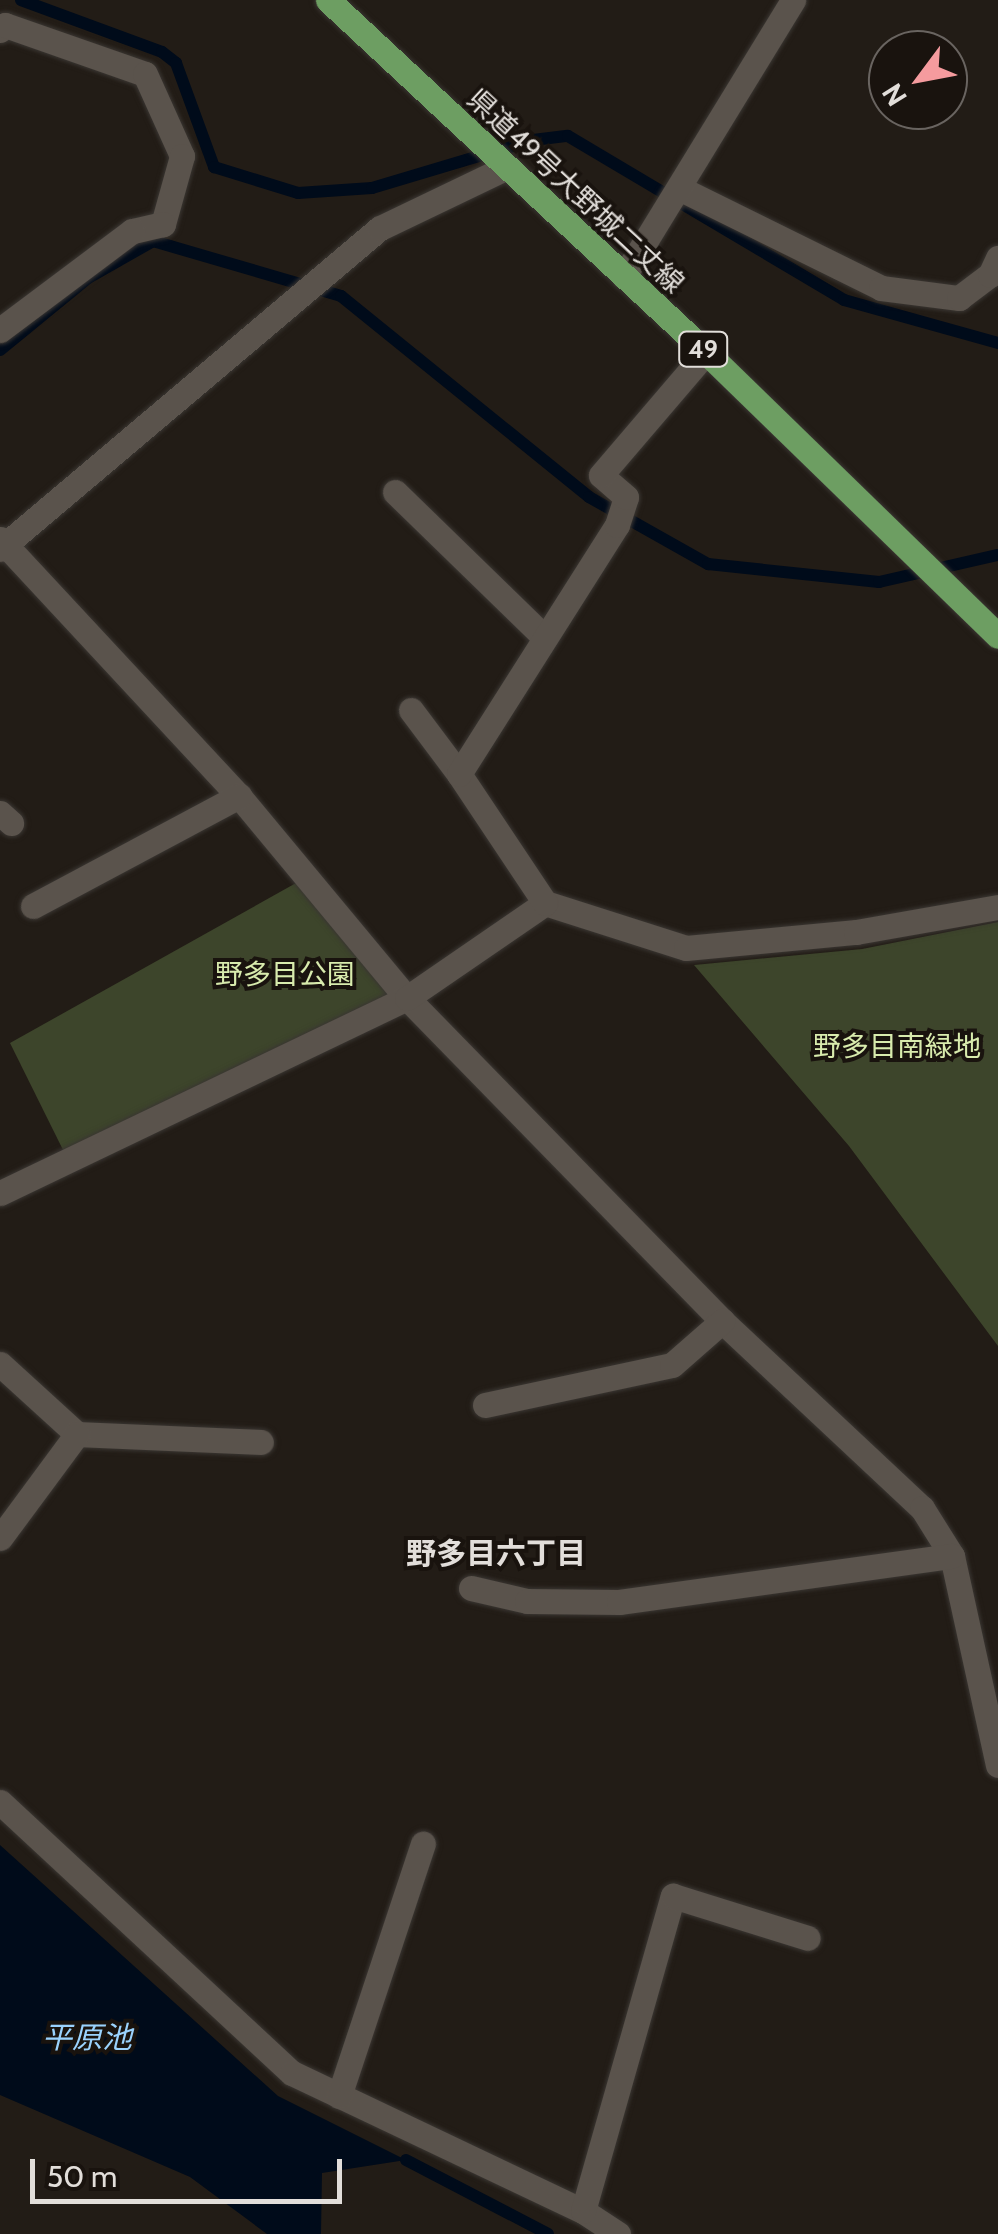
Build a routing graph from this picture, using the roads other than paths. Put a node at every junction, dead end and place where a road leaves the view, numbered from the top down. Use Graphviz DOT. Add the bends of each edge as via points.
graph roads {
  1 [pos="328,0"];
  2 [pos="794,0"];
  3 [pos="0,30"];
  4 [pos="505,168"];
  5 [pos="681,189"];
  6 [pos="998,258"];
  7 [pos="624,276"];
  8 [pos="0,330"];
  9 [pos="706,352"];
  10 [pos="395,492"];
  11 [pos="1,544"];
  12 [pos="998,636"];
  13 [pos="544,637"];
  14 [pos="411,710"];
  15 [pos="458,774"];
  16 [pos="239,796"];
  17 [pos="545,902"];
  18 [pos="34,906"];
  19 [pos="998,907"];
  20 [pos="408,998"];
  21 [pos="0,1194"];
  22 [pos="722,1321"];
  23 [pos="0,1364"];
  24 [pos="485,1405"];
  25 [pos="77,1434"];
  26 [pos="260,1442"];
  27 [pos="0,1538"];
  28 [pos="952,1556"];
  29 [pos="471,1588"];
  30 [pos="998,1765"];
  31 [pos="0,1802"];
  32 [pos="423,1844"];
  33 [pos="808,1938"];
  34 [pos="339,2096"];
  35 [pos="583,2211"];
  36 [pos="618,2234"];
  1 -- 4 [label="main road, 県道49号大野城二丈線 / 49"];
  2 -- 5 [label="street"];
  3 -- 8 [label="street" via="5,25 145,74 182,156 163,224 132,231"];
  4 -- 7 [label="main road, 県道49号大野城二丈線 / 49"];
  4 -- 11 [label="street" via="380,228"];
  5 -- 6 [label="street" via="881,288 959,298 990,276"];
  5 -- 7 [label="street"];
  7 -- 9 [label="main road, 県道49号大野城二丈線 / 49"];
  9 -- 12 [label="main road, 県道49号大野城二丈線 / 49"];
  9 -- 13 [label="street" via="602,476 626,497 617,525"];
  10 -- 13 [label="street"];
  11 -- 16 [label="street"];
  13 -- 15 [label="street"];
  14 -- 15 [label="street"];
  15 -- 17 [label="street"];
  16 -- 18 [label="street"];
  16 -- 20 [label="street"];
  17 -- 19 [label="street" via="686,948 856,932"];
  17 -- 20 [label="street"];
  20 -- 21 [label="street"];
  20 -- 22 [label="street"];
  22 -- 24 [label="street" via="672,1366"];
  22 -- 28 [label="street" via="922,1508"];
  23 -- 25 [label="street"];
  25 -- 26 [label="street"];
  25 -- 27 [label="street"];
  28 -- 29 [label="street" via="619,1602 527,1601"];
  28 -- 30 [label="street"];
  31 -- 34 [label="street" via="292,2073"];
  32 -- 34 [label="street"];
  33 -- 35 [label="street" via="672,1896"];
  34 -- 35 [label="street"];
  35 -- 36 [label="street"];
}
